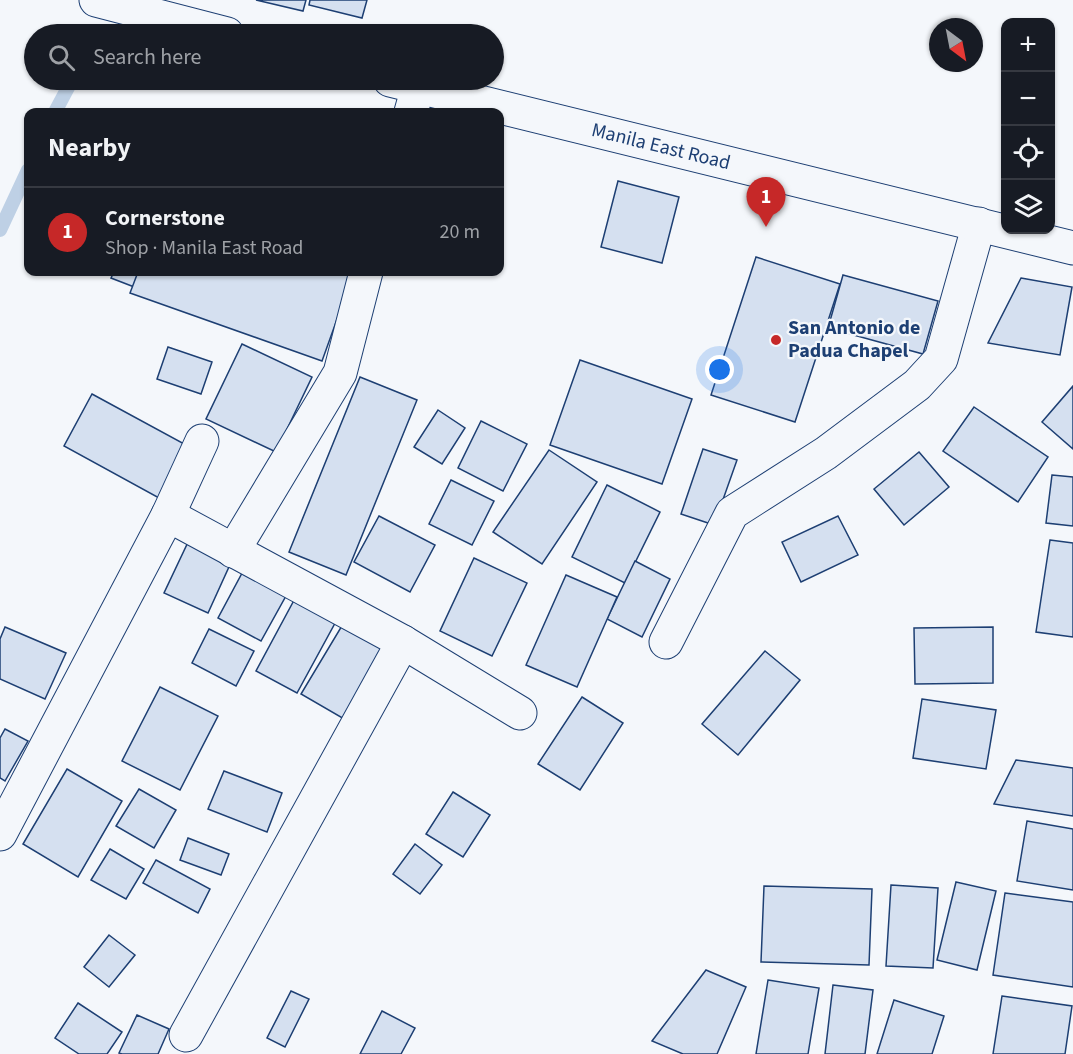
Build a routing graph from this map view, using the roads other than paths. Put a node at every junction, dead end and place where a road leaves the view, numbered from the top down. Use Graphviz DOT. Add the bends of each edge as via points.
graph roads {
  1 [pos="96,0"];
  2 [pos="188,24"];
  3 [pos="406,93"];
  4 [pos="472,108"];
  5 [pos="504,115"];
  6 [pos="979,224"];
  7 [pos="1073,248"];
  8 [pos="365,276"];
  9 [pos="202,441"];
  10 [pos="168,515"];
  11 [pos="233,550"];
  12 [pos="403,642"];
  13 [pos="666,642"];
  14 [pos="520,713"];
  15 [pos="0,834"];
  16 [pos="186,1035"];
  1 -- 2 [label="street"];
  3 -- 4 [label="street, Manila East Road"];
  5 -- 6 [label="street, Manila East Road"];
  6 -- 7 [label="street, Manila East Road"];
  6 -- 13 [label="street" via="941,359 917,385 826,453 732,513"];
  8 -- 11 [label="street" via="340,373"];
  9 -- 10 [label="street"];
  10 -- 11 [label="street"];
  10 -- 15 [label="street"];
  11 -- 12 [label="street"];
  12 -- 14 [label="street"];
  12 -- 16 [label="street"];
}
